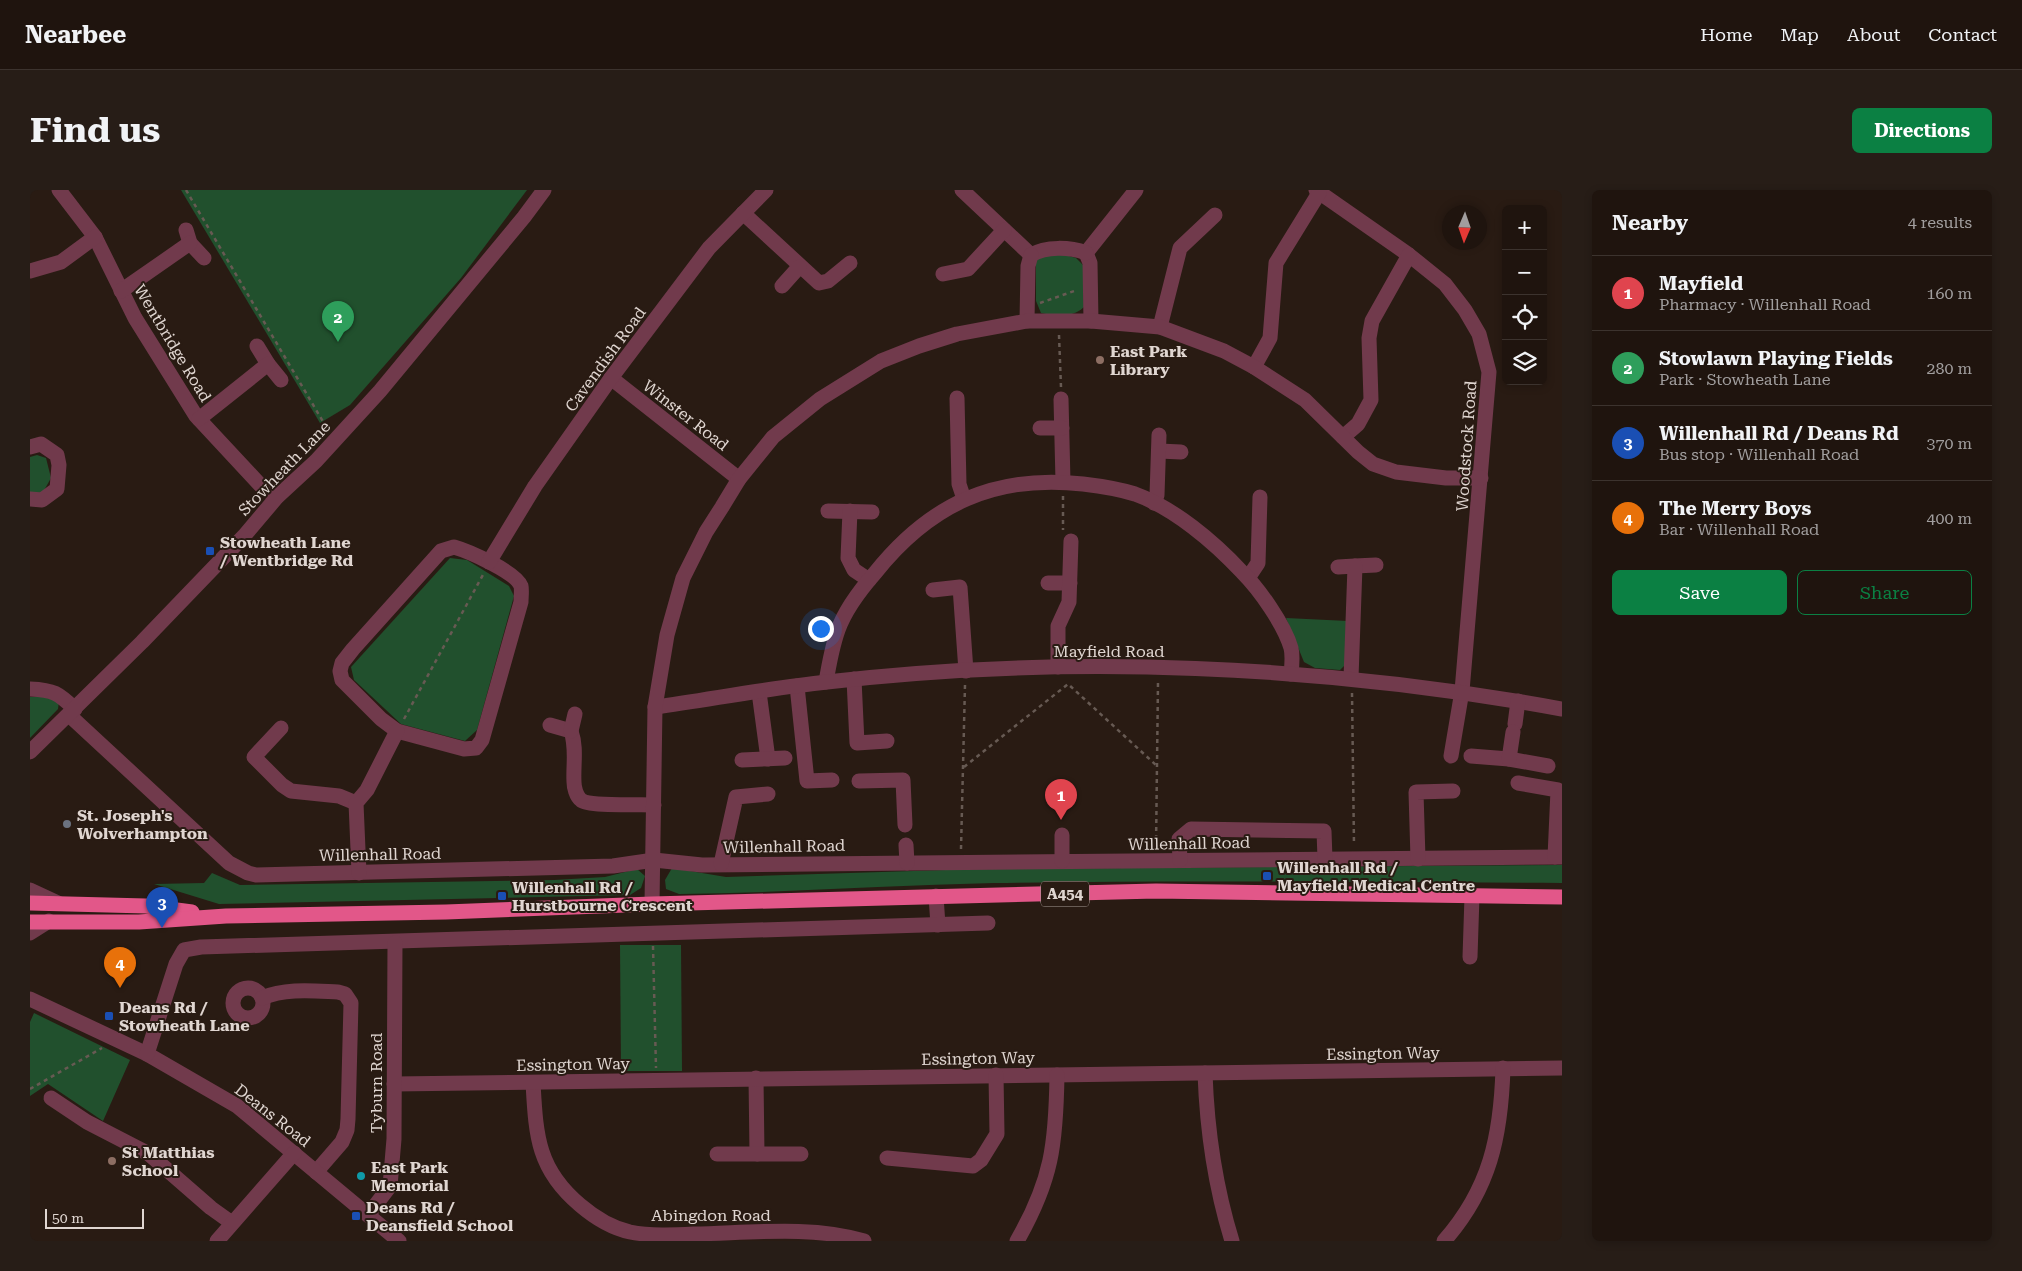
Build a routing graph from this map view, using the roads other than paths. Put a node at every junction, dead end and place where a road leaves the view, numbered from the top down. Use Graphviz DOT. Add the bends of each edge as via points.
graph roads {
  1 [pos="59,190"];
  2 [pos="544,190"];
  3 [pos="766,190"];
  4 [pos="962,190"];
  5 [pos="1136,190"];
  6 [pos="1317,191"];
  7 [pos="743,213"];
  8 [pos="1215,215"];
  9 [pos="1004,230"];
  10 [pos="95,238"];
  11 [pos="1086,253"];
  12 [pos="1031,255"];
  13 [pos="1409,255"];
  14 [pos="204,258"];
  15 [pos="850,262"];
  16 [pos="799,267"];
  17 [pos="30,271"];
  18 [pos="943,274"];
  19 [pos="782,286"];
  20 [pos="121,291"];
  21 [pos="1027,314"];
  22 [pos="1091,320"];
  23 [pos="1160,327"];
  24 [pos="257,346"];
  25 [pos="268,364"];
  26 [pos="1254,367"];
  27 [pos="611,378"];
  28 [pos="281,380"];
  29 [pos="957,398"];
  30 [pos="1061,399"];
  31 [pos="199,419"];
  32 [pos="1040,428"];
  33 [pos="1062,428"];
  34 [pos="1159,435"];
  35 [pos="1343,437"];
  36 [pos="30,447"];
  37 [pos="1159,451"];
  38 [pos="1181,452"];
  39 [pos="1481,478"];
  40 [pos="739,479"];
  41 [pos="1062,482"];
  42 [pos="277,497"];
  43 [pos="1260,498"];
  44 [pos="30,499"];
  45 [pos="964,499"];
  46 [pos="1154,503"];
  47 [pos="828,511"];
  48 [pos="850,511"];
  49 [pos="872,512"];
  50 [pos="1071,541"];
  51 [pos="489,562"];
  52 [pos="1356,566"];
  53 [pos="1376,566"];
  54 [pos="1338,567"];
  55 [pos="1248,578"];
  56 [pos="869,580"];
  57 [pos="1048,583"];
  58 [pos="1070,583"];
  59 [pos="933,590"];
  60 [pos="1058,667"];
  61 [pos="966,671"];
  62 [pos="1291,674"];
  63 [pos="1351,678"];
  64 [pos="854,679"];
  65 [pos="826,682"];
  66 [pos="797,686"];
  67 [pos="30,689"];
  68 [pos="1462,691"];
  69 [pos="760,692"];
  70 [pos="1518,701"];
  71 [pos="655,707"];
  72 [pos="1562,709"];
  73 [pos="72,712"];
  74 [pos="575,714"];
  75 [pos="550,725"];
  76 [pos="281,728"];
  77 [pos="397,730"];
  78 [pos="571,732"];
  79 [pos="887,742"];
  80 [pos="30,752"];
  81 [pos="1451,756"];
  82 [pos="1470,756"];
  83 [pos="784,758"];
  84 [pos="768,759"];
  85 [pos="1509,759"];
  86 [pos="742,760"];
  87 [pos="1548,766"];
  88 [pos="832,780"];
  89 [pos="860,781"];
  90 [pos="1518,783"];
  91 [pos="1453,791"];
  92 [pos="768,794"];
  93 [pos="356,803"];
  94 [pos="654,805"];
  95 [pos="905,825"];
  96 [pos="1062,835"];
  97 [pos="906,845"];
  98 [pos="1559,857"];
  99 [pos="1418,858"];
  100 [pos="1325,859"];
  101 [pos="654,860"];
  102 [pos="1180,860"];
  103 [pos="1062,861"];
  104 [pos="907,863"];
  105 [pos="720,864"];
  106 [pos="359,873"];
  107 [pos="30,890"];
  108 [pos="936,896"];
  109 [pos="1472,896"];
  110 [pos="1562,897"];
  111 [pos="58,903"];
  112 [pos="30,904"];
  113 [pos="652,904"];
  114 [pos="226,916"];
  115 [pos="49,921"];
  116 [pos="30,922"];
  117 [pos="988,924"];
  118 [pos="938,925"];
  119 [pos="30,933"];
  120 [pos="395,943"];
  121 [pos="1470,957"];
  122 [pos="262,998"];
  123 [pos="30,999"];
  124 [pos="147,1054"];
  125 [pos="1503,1068"];
  126 [pos="1562,1068"];
  127 [pos="1205,1073"];
  128 [pos="996,1075"];
  129 [pos="1057,1075"];
  130 [pos="756,1078"];
  131 [pos="534,1083"];
  132 [pos="394,1084"];
  133 [pos="51,1098"];
  134 [pos="294,1153"];
  135 [pos="717,1154"];
  136 [pos="757,1154"];
  137 [pos="800,1154"];
  138 [pos="887,1158"];
  139 [pos="316,1172"];
  140 [pos="368,1216"];
  141 [pos="232,1223"];
  142 [pos="748,1237"];
  143 [pos="662,1238"];
  144 [pos="860,1240"];
  145 [pos="217,1241"];
  146 [pos="399,1241"];
  147 [pos="1017,1241"];
  148 [pos="1232,1241"];
  149 [pos="1444,1241"];
  1 -- 10 [label="street, Wentbridge Road"];
  2 -- 42 [label="street, Stowheath Lane" via="380,391 316,461"];
  3 -- 7 [label="street, Cavendish Road"];
  4 -- 9 [label="street"];
  5 -- 11 [label="street"];
  6 -- 13 [label="street, Woodstock Road"];
  6 -- 26 [label="street" via="1276,263 1270,338"];
  7 -- 16 [label="street"];
  7 -- 27 [label="street, Cavendish Road" via="708,248"];
  8 -- 23 [label="street" via="1180,248"];
  9 -- 12 [label="street"];
  9 -- 18 [label="street" via="968,269"];
  10 -- 17 [label="street" via="62,262"];
  10 -- 20 [label="street, Wentbridge Road"];
  11 -- 12 [label="street" via="1075,249 1040,250"];
  11 -- 22 [label="street" via="1090,263"];
  12 -- 21 [label="street"];
  13 -- 35 [label="street" via="1372,321 1369,338 1371,400 1358,424"];
  13 -- 39 [label="street, Woodstock Road" via="1445,284 1480,334 1489,372"];
  14 -- 20 [label="street" via="188,237"];
  15 -- 16 [label="street" via="828,281 819,283"];
  16 -- 19 [label="street"];
  20 -- 31 [label="street, Wentbridge Road" via="174,384"];
  21 -- 22 [label="street" via="1059,321"];
  21 -- 40 [label="street" via="919,346 881,361 820,399 773,437"];
  22 -- 23 [label="street"];
  23 -- 26 [label="street" via="1224,351"];
  24 -- 25 [label="street"];
  25 -- 28 [label="street"];
  25 -- 31 [label="street"];
  26 -- 35 [label="street" via="1305,400"];
  27 -- 40 [label="street, Winster Road"];
  27 -- 51 [label="street, Cavendish Road" via="535,486"];
  29 -- 45 [label="street" via="959,484"];
  30 -- 33 [label="street"];
  31 -- 42 [label="street, Wentbridge Road" via="263,488"];
  32 -- 33 [label="street"];
  33 -- 41 [label="street"];
  34 -- 37 [label="street"];
  35 -- 39 [label="street" via="1373,464 1396,472"];
  36 -- 44 [label="street" via="41,444 50,449 57,455 59,465 57,489 42,500"];
  37 -- 38 [label="street"];
  37 -- 46 [label="street"];
  39 -- 68 [label="street, Woodstock Road"];
  40 -- 71 [label="street" via="706,532 683,578 667,635"];
  41 -- 45 [label="street" via="1019,483"];
  41 -- 46 [label="street" via="1100,486 1134,494"];
  42 -- 73 [label="street, Stowheath Lane" via="237,543"];
  43 -- 55 [label="street" via="1258,563"];
  45 -- 56 [label="street" via="927,522 887,557"];
  46 -- 55 [label="street" via="1177,516"];
  47 -- 48 [label="street"];
  48 -- 49 [label="street"];
  48 -- 56 [label="street" via="848,558 854,570"];
  50 -- 58 [label="street"];
  51 -- 77 [label="street" via="515,578 521,586 521,602 482,740 476,748 464,749"];
  51 -- 77 [label="street" via="454,547 441,551 342,663 342,680 381,719"];
  52 -- 53 [label="street"];
  52 -- 54 [label="street"];
  52 -- 63 [label="street"];
  55 -- 62 [label="street" via="1288,641"];
  56 -- 65 [label="street" via="839,629"];
  57 -- 58 [label="street"];
  58 -- 60 [label="street" via="1069,602 1058,626"];
  59 -- 61 [label="street" via="960,588"];
  60 -- 61 [label="street, Mayfield Road"];
  60 -- 62 [label="street, Mayfield Road"];
  61 -- 64 [label="street, Mayfield Road"];
  62 -- 63 [label="street, Mayfield Road"];
  63 -- 68 [label="street, Mayfield Road"];
  64 -- 65 [label="street, Mayfield Road"];
  64 -- 79 [label="street" via="857,743"];
  65 -- 66 [label="street, Mayfield Road"];
  66 -- 69 [label="street, Mayfield Road"];
  66 -- 88 [label="street" via="807,780"];
  67 -- 73 [label="street, Willenhall Road" via="56,692"];
  68 -- 70 [label="street, Mayfield Road"];
  68 -- 81 [label="street, Woodstock Road"];
  69 -- 71 [label="street, Mayfield Road"];
  69 -- 84 [label="street"];
  70 -- 72 [label="street, Mayfield Road"];
  70 -- 85 [label="street"];
  71 -- 94 [label="street"];
  73 -- 80 [label="street, Stowheath Lane"];
  73 -- 106 [label="street, Willenhall Road" via="229,864 256,875"];
  74 -- 78 [label="street"];
  75 -- 78 [label="street"];
  76 -- 93 [label="street" via="254,757 282,785 291,791 339,796"];
  77 -- 93 [label="street" via="367,790"];
  78 -- 94 [label="street" via="575,750 574,782 581,800 592,804"];
  82 -- 85 [label="street"];
  83 -- 84 [label="street"];
  84 -- 86 [label="street"];
  85 -- 87 [label="street"];
  89 -- 95 [label="street" via="903,780"];
  90 -- 98 [label="street" via="1558,790"];
  91 -- 99 [label="street" via="1416,792"];
  92 -- 105 [label="street" via="736,797"];
  93 -- 106 [label="street"];
  94 -- 101 [label="street"];
  96 -- 103 [label="street"];
  97 -- 104 [label="street"];
  98 -- 99 [label="street, Willenhall Road"];
  99 -- 100 [label="street, Willenhall Road"];
  100 -- 102 [label="street, Willenhall Road"];
  100 -- 102 [label="street" via="1324,831 1191,829 1179,839"];
  101 -- 105 [label="street, Willenhall Road"];
  101 -- 106 [label="street, Willenhall Road" via="613,866"];
  101 -- 113 [label="street"];
  102 -- 103 [label="street, Willenhall Road"];
  103 -- 104 [label="street, Willenhall Road"];
  104 -- 105 [label="street, Willenhall Road"];
  107 -- 111 [label="street"];
  108 -- 109 [label="highway, A454" via="1156,891"];
  108 -- 113 [label="highway, A454"];
  108 -- 118 [label="street"];
  109 -- 110 [label="highway, A454"];
  109 -- 121 [label="street"];
  111 -- 112 [label="highway, A454"];
  111 -- 114 [label="highway, A454" via="146,906"];
  113 -- 114 [label="highway, A454"];
  114 -- 115 [label="highway, A454" via="139,922"];
  115 -- 116 [label="highway, A454"];
  115 -- 119 [label="street"];
  117 -- 118 [label="street"];
  118 -- 120 [label="street"];
  120 -- 124 [label="street" via="184,950 176,964"];
  120 -- 132 [label="street, Tyburn Road"];
  122 -- 139 [label="street" via="291,992 338,992 345,994 351,1003 347,1130 342,1142"];
  123 -- 124 [label="street, Deans Road"];
  124 -- 134 [label="street, Deans Road" via="237,1106"];
  125 -- 126 [label="street, Essington Way"];
  125 -- 127 [label="street, Essington Way"];
  125 -- 149 [label="street" via="1500,1126 1487,1171 1465,1215"];
  127 -- 129 [label="street, Essington Way"];
  127 -- 148 [label="street" via="1210,1148"];
  128 -- 129 [label="street, Essington Way"];
  128 -- 130 [label="street, Essington Way"];
  128 -- 138 [label="street" via="997,1134 981,1160 973,1166"];
  129 -- 147 [label="street" via="1056,1126 1050,1164 1036,1208"];
  130 -- 131 [label="street, Essington Way"];
  130 -- 136 [label="street"];
  131 -- 132 [label="street, Essington Way"];
  131 -- 143 [label="street, Abingdon Road" via="540,1145 550,1172 559,1185 586,1210 613,1226"];
  132 -- 140 [label="street, Tyburn Road" via="390,1186"];
  133 -- 141 [label="street" via="87,1122 149,1154"];
  134 -- 139 [label="street, Deans Road"];
  134 -- 141 [label="street"];
  135 -- 136 [label="street"];
  136 -- 137 [label="street"];
  139 -- 140 [label="street, Deans Road"];
  140 -- 146 [label="street, Deans Road"];
  141 -- 145 [label="street"];
  142 -- 143 [label="street, Abingdon Road"];
  142 -- 144 [label="street, Abingdon Road" via="820,1233"];
}
